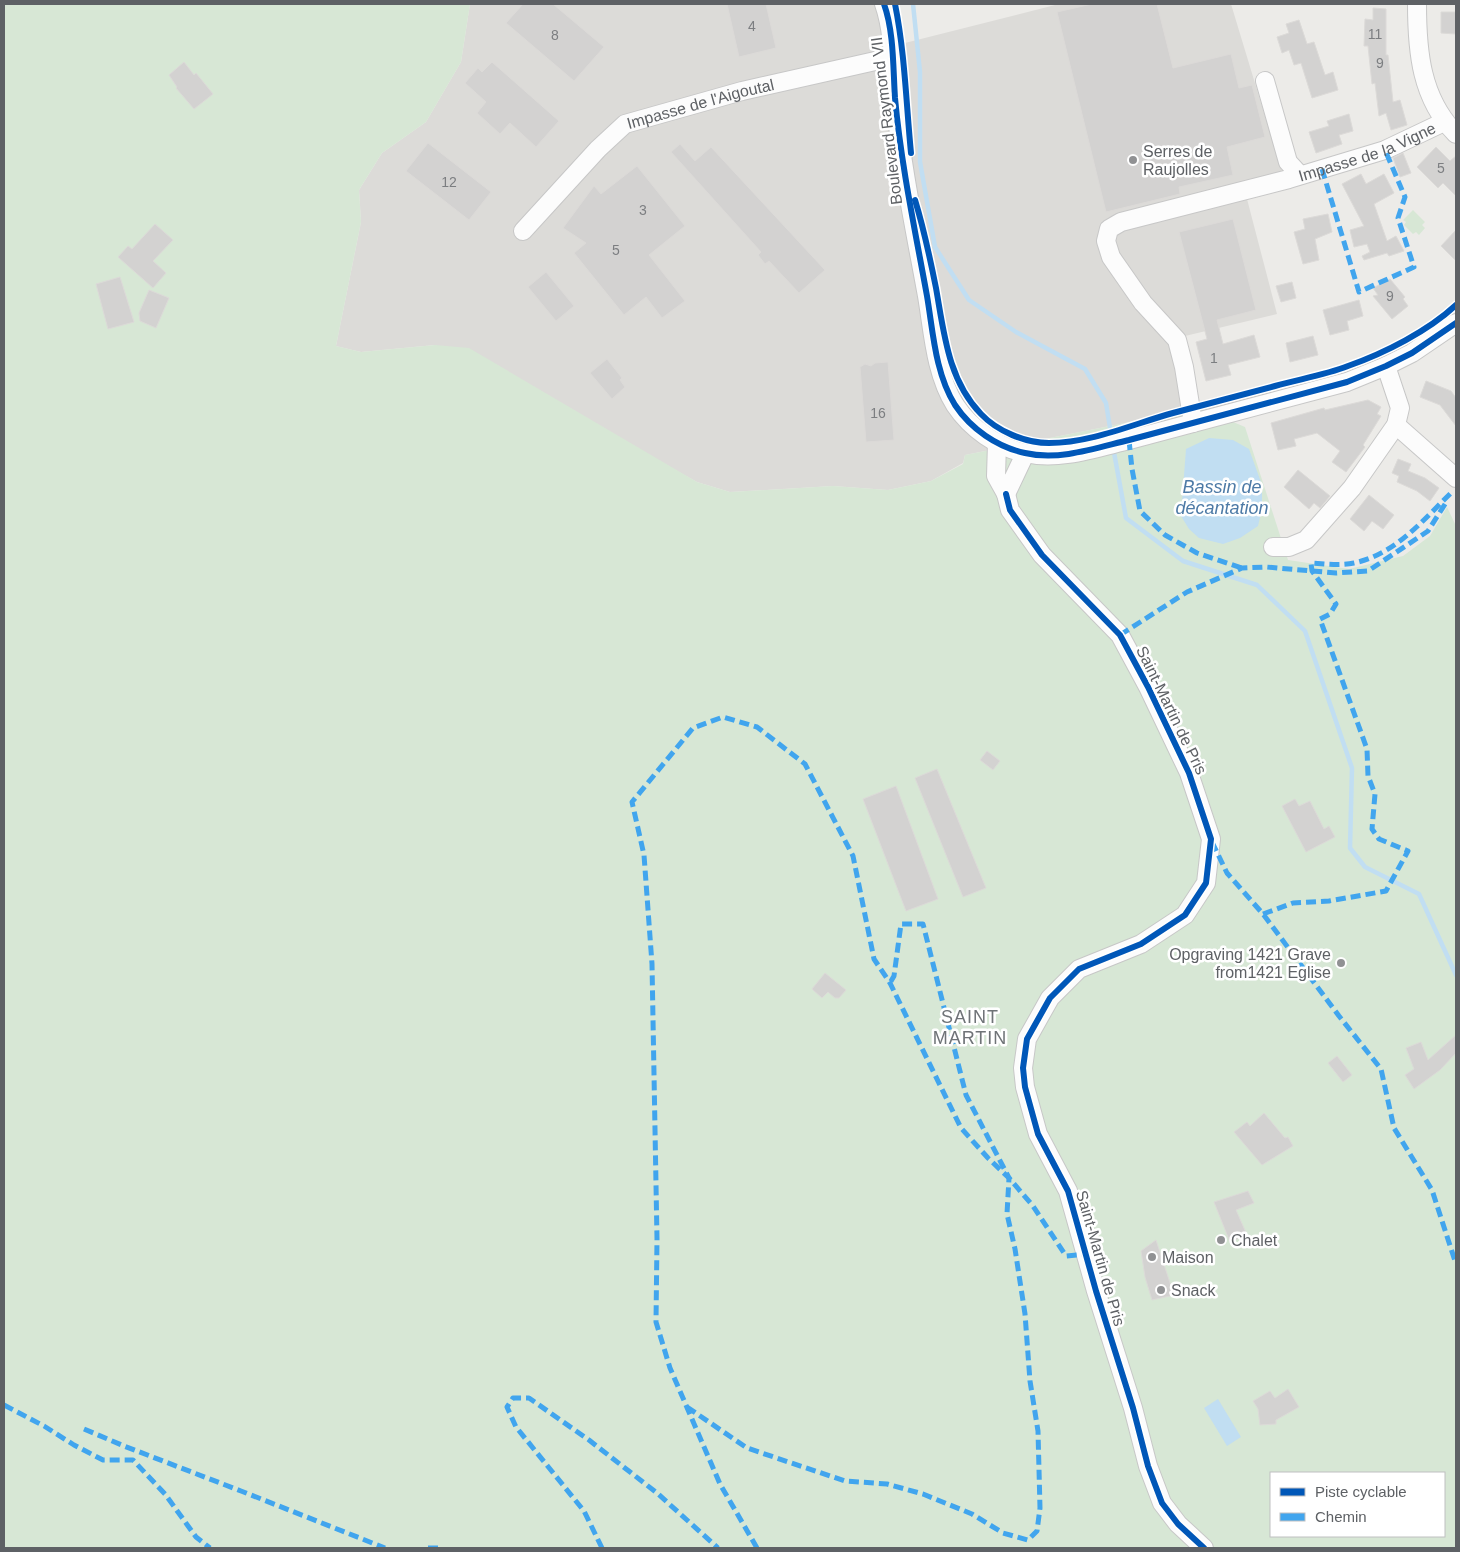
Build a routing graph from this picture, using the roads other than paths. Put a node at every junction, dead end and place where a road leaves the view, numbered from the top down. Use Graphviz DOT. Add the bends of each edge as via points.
graph roads {
  1 [pos="884,4"];
  2 [pos="1417,4"];
  3 [pos="893,57"];
  4 [pos="1265,81"];
  5 [pos="1444,122"];
  6 [pos="1456,134"];
  7 [pos="1299,174"];
  8 [pos="522,231"];
  9 [pos="1456,324"];
  10 [pos="1386,366"];
  11 [pos="1193,423"];
  12 [pos="1396,425"];
  13 [pos="997,443"];
  14 [pos="1025,454"];
  15 [pos="1456,478"];
  16 [pos="1006,494"];
  17 [pos="1273,547"];
  18 [pos="1204,1548"];
  1 -- 3 [label="street, Boulevard Raymond VII"];
  2 -- 5 [label="street" via="1417,40 1426,85"];
  3 -- 8 [label="street, Impasse de l'Aigoutal" via="742,91 624,124"];
  3 -- 13 [label="street, Boulevard Raymond VII" via="912,219 942,373 954,404 980,432"];
  4 -- 7 [label="street, Impasse de la Vigne" via="1288,162"];
  5 -- 6 [label="street"];
  5 -- 7 [label="street, Impasse de la Vigne" via="1385,150"];
  7 -- 11 [label="street" via="1121,222 1109,229 1106,241 1111,256 1143,303 1177,340"];
  9 -- 10 [label="street, Boulevard Raymond VII" via="1425,346"];
  10 -- 11 [label="street, Boulevard Raymond VII" via="1347,382"];
  10 -- 12 [label="street" via="1400,408"];
  11 -- 14 [label="street, Boulevard Raymond VII" via="1093,449 1053,456"];
  12 -- 15 [label="street"];
  12 -- 17 [label="street" via="1352,488 1306,540 1289,547"];
  13 -- 14 [label="street, Boulevard Raymond VII"];
  13 -- 16 [label="street, Saint-Martin de Pris" via="996,476"];
  14 -- 16 [label="street"];
  16 -- 18 [label="street, Saint-Martin de Pris" via="1010,510 1042,555 1120,635 1189,773 1211,839 1206,883 1185,915 1141,944 1079,969 1050,998 1027,1039 1023,1068 1038,1134 1068,1191 1148,1466 1162,1503 1178,1524"];
}
